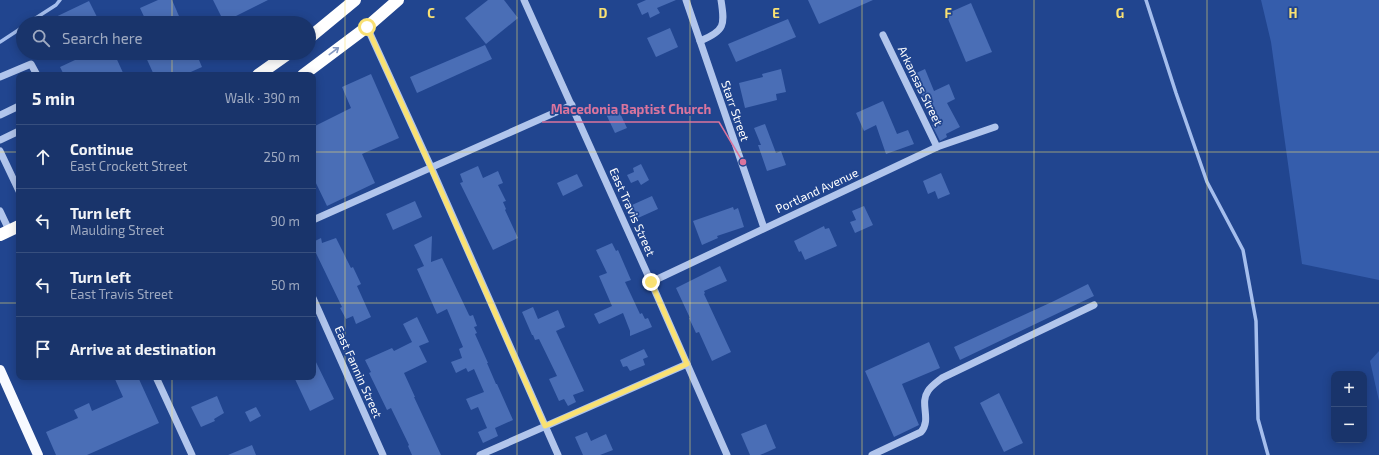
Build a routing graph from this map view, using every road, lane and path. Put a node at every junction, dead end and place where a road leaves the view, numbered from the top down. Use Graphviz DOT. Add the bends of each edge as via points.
graph roads {
  1 [pos="356,0"];
  2 [pos="398,0"];
  3 [pos="524,0"];
  4 [pos="686,0"];
  5 [pos="721,0"];
  6 [pos="367,27"];
  7 [pos="316,33"];
  8 [pos="883,35"];
  9 [pos="700,41"];
  10 [pos="279,60"];
  11 [pos="35,72"];
  12 [pos="262,72"];
  13 [pos="307,72"];
  14 [pos="0,78"];
  15 [pos="572,105"];
  16 [pos="16,107"];
  17 [pos="0,114"];
  18 [pos="995,127"];
  19 [pos="16,132"];
  20 [pos="0,140"];
  21 [pos="937,147"];
  22 [pos="0,151"];
  23 [pos="431,168"];
  24 [pos="16,185"];
  25 [pos="0,211"];
  26 [pos="316,219"];
  27 [pos="764,228"];
  28 [pos="9,230"];
  29 [pos="651,282"];
  30 [pos="316,305"];
  31 [pos="1094,305"];
  32 [pos="687,364"];
  33 [pos="0,370"];
  34 [pos="157,380"];
  35 [pos="545,426"];
  36 [pos="38,455"];
  37 [pos="192,455"];
  38 [pos="383,455"];
  39 [pos="480,455"];
  40 [pos="558,455"];
  41 [pos="727,455"];
  42 [pos="872,455"];
  1 -- 7 [label="highway"];
  2 -- 6 [label="highway"];
  3 -- 15 [label="street, East Travis Street"];
  4 -- 9 [label="street, Starr Street"];
  5 -- 9 [label="street" via="721,27"];
  13 -- 6 [label="highway, one-way"];
  6 -- 23 [label="street"];
  8 -- 21 [label="street, Arkansas Street"];
  9 -- 27 [label="street, Starr Street"];
  10 -- 12 [label="highway"];
  11 -- 14 [label="street" via="31,64"];
  15 -- 23 [label="street"];
  15 -- 29 [label="street, East Travis Street"];
  16 -- 17 [label="street"];
  18 -- 21 [label="street, Portland Avenue"];
  19 -- 20 [label="street"];
  21 -- 27 [label="street, Portland Avenue"];
  22 -- 24 [label="street"];
  23 -- 26 [label="street"];
  23 -- 35 [label="street"];
  25 -- 28 [label="street"];
  27 -- 29 [label="street, Portland Avenue"];
  29 -- 32 [label="street, East Travis Street"];
  30 -- 38 [label="street, East Fannin Street"];
  31 -- 42 [label="street" via="942,378 927,392 924,401 925,427 921,432"];
  32 -- 35 [label="street"];
  32 -- 41 [label="street, East Travis Street"];
  33 -- 36 [label="main road"];
  34 -- 37 [label="street"];
  35 -- 39 [label="street"];
  35 -- 40 [label="street"];
}
